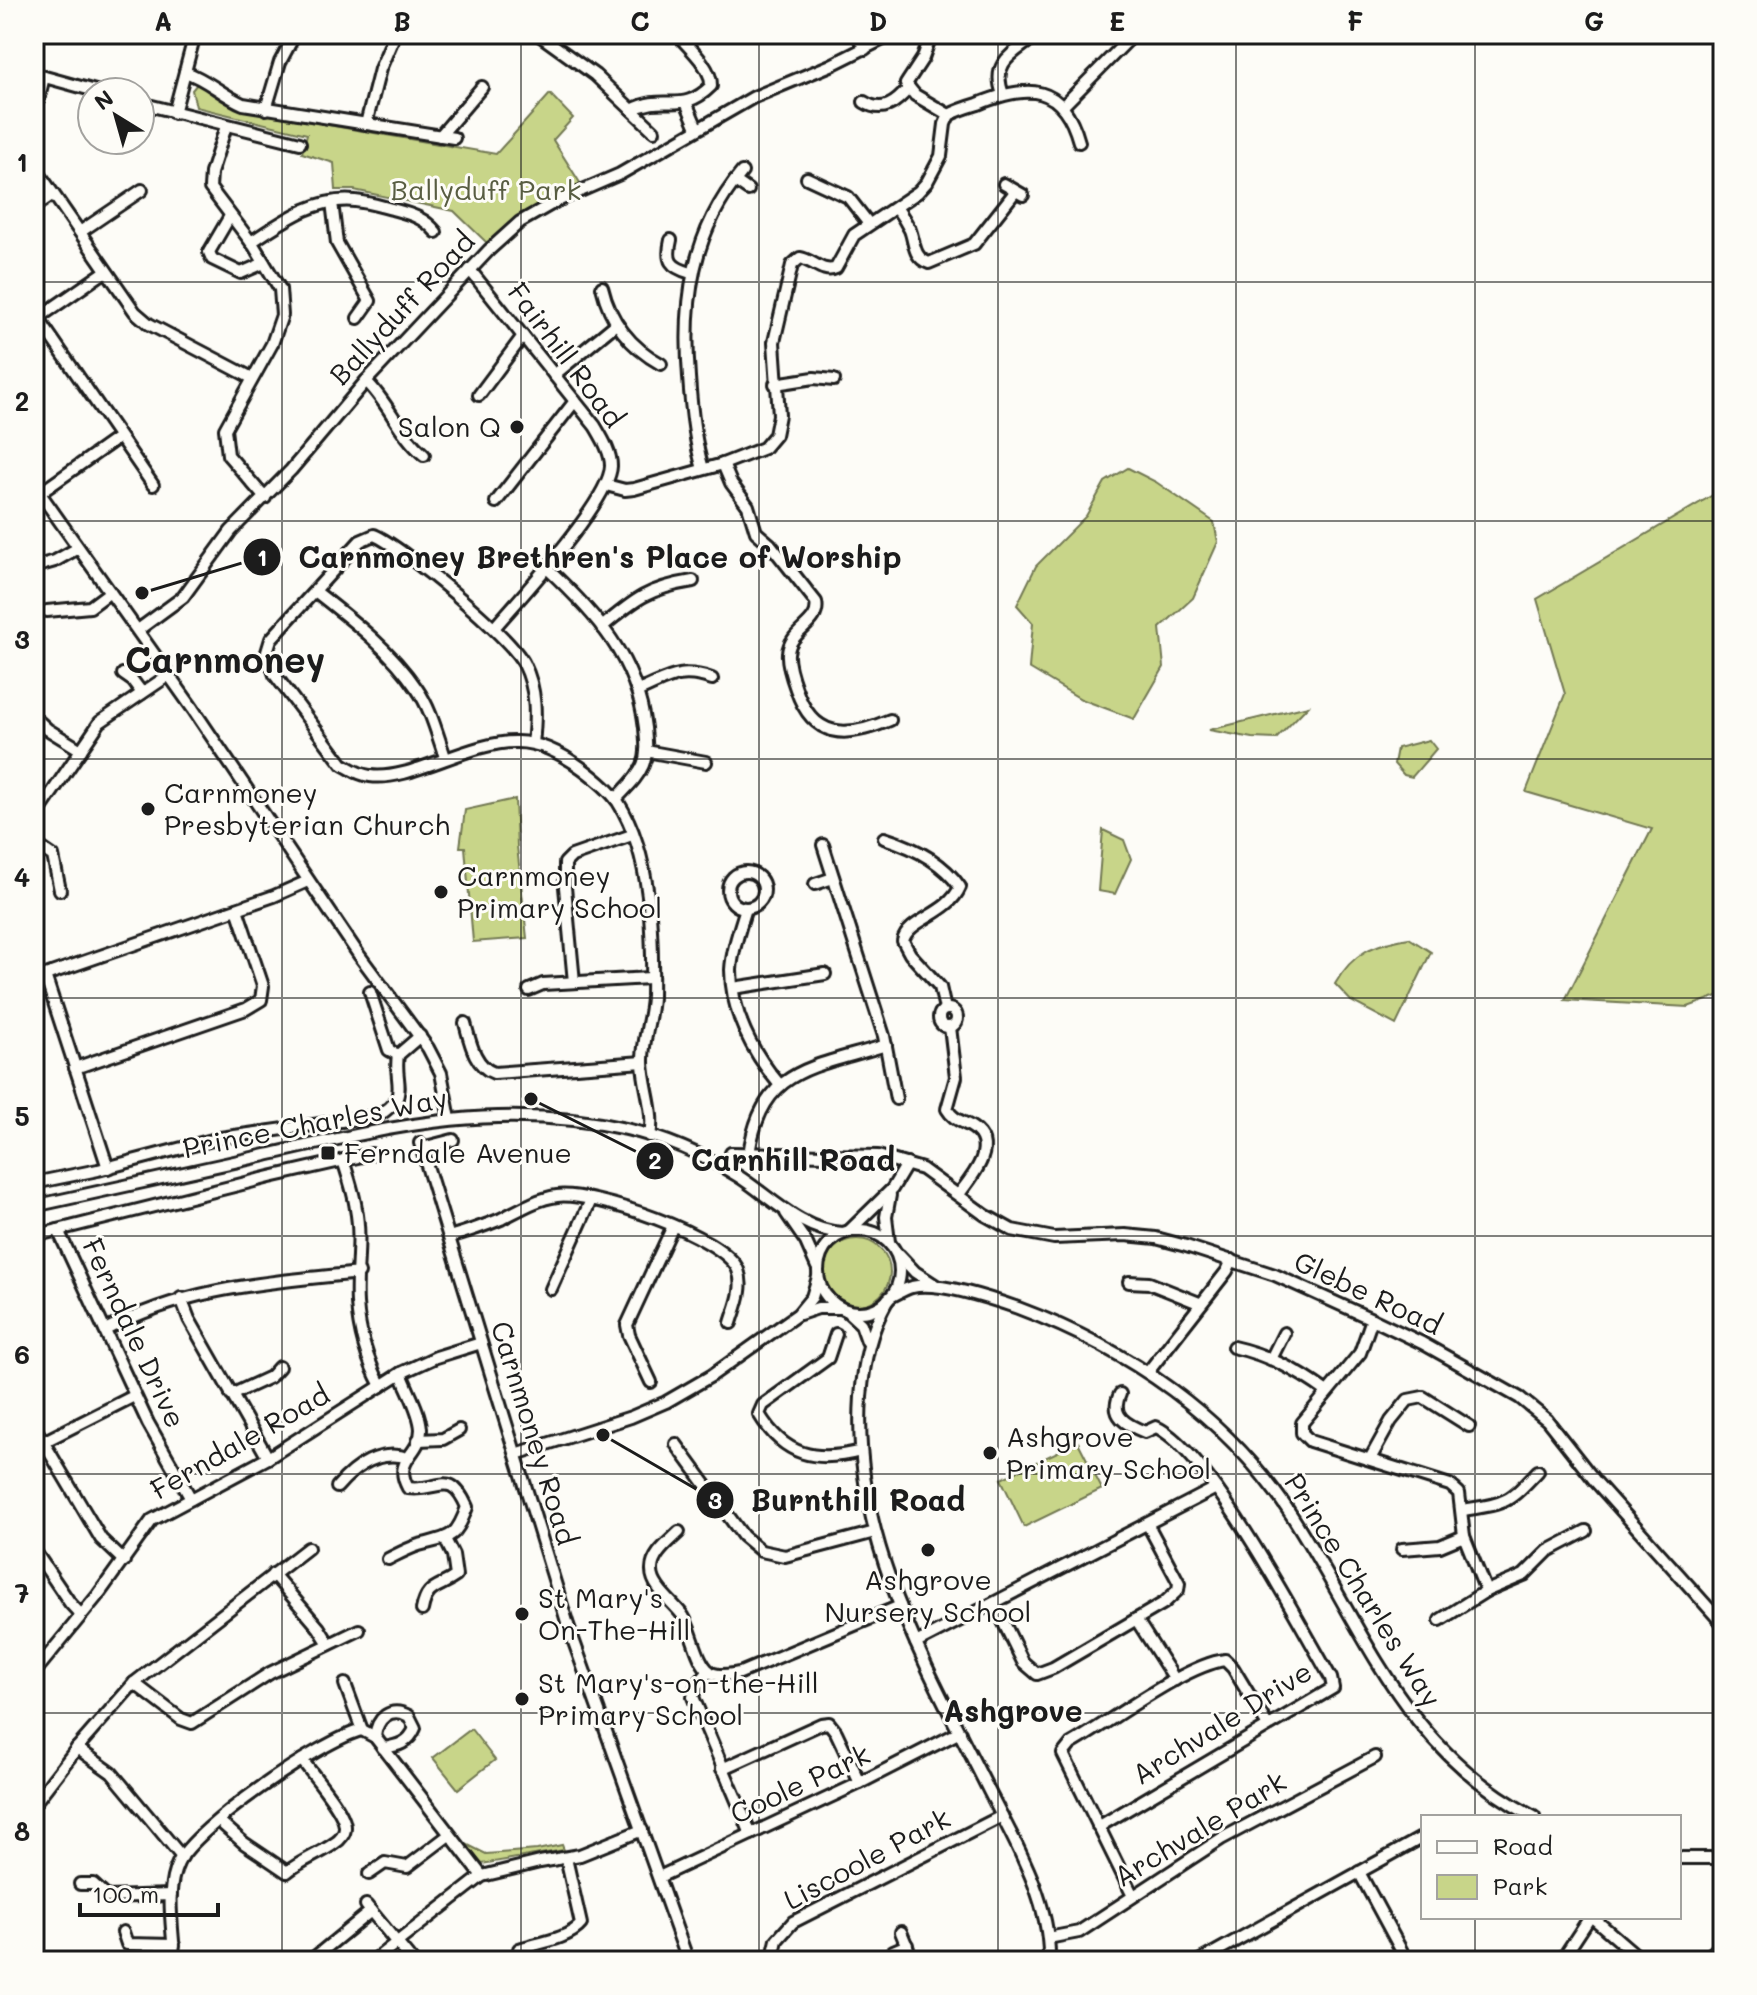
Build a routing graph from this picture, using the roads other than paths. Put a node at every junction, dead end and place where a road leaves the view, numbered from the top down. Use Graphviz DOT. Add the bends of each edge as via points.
graph roads {
  1 [pos="195,34"];
  2 [pos="295,34"];
  3 [pos="395,34"];
  4 [pos="538,34"];
  5 [pos="677,34"];
  6 [pos="857,34"];
  7 [pos="893,34"];
  8 [pos="1038,34"];
  9 [pos="1134,34"];
  10 [pos="930,38"];
  11 [pos="865,49"];
  12 [pos="185,72"];
  13 [pos="39,75"];
  14 [pos="76,85"];
  15 [pos="482,87"];
  16 [pos="909,88"];
  17 [pos="1003,94"];
  18 [pos="686,102"];
  19 [pos="864,102"];
  20 [pos="1063,106"];
  21 [pos="156,108"];
  22 [pos="266,109"];
  23 [pos="632,110"];
  24 [pos="174,113"];
  25 [pos="949,115"];
  26 [pos="34,116"];
  27 [pos="366,124"];
  28 [pos="226,126"];
  29 [pos="697,128"];
  30 [pos="654,131"];
  31 [pos="440,136"];
  32 [pos="454,138"];
  33 [pos="1079,142"];
  34 [pos="300,143"];
  35 [pos="34,166"];
  36 [pos="807,178"];
  37 [pos="1004,184"];
  38 [pos="142,190"];
  39 [pos="748,190"];
  40 [pos="53,194"];
  41 [pos="332,202"];
  42 [pos="34,207"];
  43 [pos="896,207"];
  44 [pos="230,216"];
  45 [pos="869,224"];
  46 [pos="80,232"];
  47 [pos="436,232"];
  48 [pos="671,240"];
  49 [pos="251,242"];
  50 [pos="264,263"];
  51 [pos="470,270"];
  52 [pos="106,271"];
  53 [pos="691,273"];
  54 [pos="602,287"];
  55 [pos="358,318"];
  56 [pos="36,320"];
  57 [pos="616,324"];
  58 [pos="523,336"];
  59 [pos="661,364"];
  60 [pos="554,375"];
  61 [pos="252,378"];
  62 [pos="834,380"];
  63 [pos="366,381"];
  64 [pos="775,384"];
  65 [pos="479,395"];
  66 [pos="575,401"];
  67 [pos="119,437"];
  68 [pos="424,455"];
  69 [pos="723,464"];
  70 [pos="703,469"];
  71 [pos="153,485"];
  72 [pos="606,485"];
  73 [pos="37,489"];
  74 [pos="265,498"];
  75 [pos="496,502"];
  76 [pos="78,548"];
  77 [pos="34,567"];
  78 [pos="547,568"];
  79 [pos="693,581"];
  80 [pos="315,591"];
  81 [pos="110,592"];
  82 [pos="47,611"];
  83 [pos="602,627"];
  84 [pos="494,628"];
  85 [pos="138,630"];
  86 [pos="123,674"];
  87 [pos="169,675"];
  88 [pos="712,679"];
  89 [pos="638,691"];
  90 [pos="142,693"];
  91 [pos="34,717"];
  92 [pos="890,720"];
  93 [pos="533,744"];
  94 [pos="81,750"];
  95 [pos="646,751"];
  96 [pos="445,757"];
  97 [pos="706,762"];
  98 [pos="616,799"];
  99 [pos="34,819"];
  100 [pos="632,835"];
  101 [pos="884,838"];
  102 [pos="34,843"];
  103 [pos="823,845"];
  104 [pos="833,878"];
  105 [pos="308,881"];
  106 [pos="815,884"];
  107 [pos="60,890"];
  108 [pos="746,908"];
  109 [pos="237,909"];
  110 [pos="825,974"];
  111 [pos="45,975"];
  112 [pos="650,978"];
  113 [pos="34,979"];
  114 [pos="574,982"];
  115 [pos="733,988"];
  116 [pos="529,990"];
  117 [pos="370,992"];
  118 [pos="465,1023"];
  119 [pos="420,1036"];
  120 [pos="886,1045"];
  121 [pos="398,1055"];
  122 [pos="643,1062"];
  123 [pos="75,1068"];
  124 [pos="779,1084"];
  125 [pos="896,1099"];
  126 [pos="450,1119"];
  127 [pos="650,1136"];
  128 [pos="453,1140"];
  129 [pos="731,1153"];
  130 [pos="371,1154"];
  131 [pos="749,1155"];
  132 [pos="343,1160"];
  133 [pos="907,1164"];
  134 [pos="108,1168"];
  135 [pos="34,1183"];
  136 [pos="892,1189"];
  137 [pos="959,1194"];
  138 [pos="591,1200"];
  139 [pos="34,1206"];
  140 [pos="780,1206"];
  141 [pos="673,1226"];
  142 [pos="58,1230"];
  143 [pos="846,1232"];
  144 [pos="34,1236"];
  145 [pos="449,1237"];
  146 [pos="891,1245"];
  147 [pos="1232,1260"];
  148 [pos="818,1272"];
  149 [pos="359,1273"];
  150 [pos="1129,1282"];
  151 [pos="940,1288"];
  152 [pos="551,1289"];
  153 [pos="181,1298"];
  154 [pos="889,1298"];
  155 [pos="1199,1303"];
  156 [pos="845,1310"];
  157 [pos="798,1314"];
  158 [pos="1372,1319"];
  159 [pos="731,1323"];
  160 [pos="105,1330"];
  161 [pos="1284,1333"];
  162 [pos="836,1334"];
  163 [pos="481,1343"];
  164 [pos="867,1347"];
  165 [pos="1233,1347"];
  166 [pos="1271,1359"];
  167 [pos="279,1367"];
  168 [pos="1148,1372"];
  169 [pos="401,1373"];
  170 [pos="651,1382"];
  171 [pos="381,1386"];
  172 [pos="1327,1392"];
  173 [pos="1120,1394"];
  174 [pos="231,1395"];
  175 [pos="134,1396"];
  176 [pos="34,1426"];
  177 [pos="1469,1426"];
  178 [pos="459,1430"];
  179 [pos="418,1440"];
  180 [pos="43,1442"];
  181 [pos="676,1444"];
  182 [pos="861,1451"];
  183 [pos="516,1454"];
  184 [pos="268,1458"];
  185 [pos="408,1458"];
  186 [pos="1370,1459"];
  187 [pos="1538,1471"];
  188 [pos="337,1487"];
  189 [pos="1216,1488"];
  190 [pos="191,1499"];
  191 [pos="1463,1510"];
  192 [pos="1148,1525"];
  193 [pos="1586,1531"];
  194 [pos="679,1532"];
  195 [pos="875,1532"];
  196 [pos="1464,1536"];
  197 [pos="445,1539"];
  198 [pos="308,1548"];
  199 [pos="1402,1549"];
  200 [pos="34,1550"];
  201 [pos="388,1559"];
  202 [pos="124,1561"];
  203 [pos="273,1574"];
  204 [pos="1486,1591"];
  205 [pos="994,1603"];
  206 [pos="900,1606"];
  207 [pos="422,1610"];
  208 [pos="81,1615"];
  209 [pos="1136,1619"];
  210 [pos="1440,1620"];
  211 [pos="1723,1624"];
  212 [pos="359,1630"];
  213 [pos="916,1643"];
  214 [pos="329,1644"];
  215 [pos="709,1671"];
  216 [pos="34,1673"];
  217 [pos="1175,1680"];
  218 [pos="134,1683"];
  219 [pos="345,1684"];
  220 [pos="1268,1726"];
  221 [pos="362,1730"];
  222 [pos="960,1732"];
  223 [pos="375,1737"];
  224 [pos="77,1748"];
  225 [pos="383,1748"];
  226 [pos="1375,1757"];
  227 [pos="302,1760"];
  228 [pos="722,1769"];
  229 [pos="860,1783"];
  230 [pos="34,1804"];
  231 [pos="1531,1815"];
  232 [pos="1002,1816"];
  233 [pos="219,1821"];
  234 [pos="1098,1827"];
  235 [pos="642,1830"];
  236 [pos="751,1834"];
  237 [pos="449,1835"];
  238 [pos="1421,1838"];
  239 [pos="182,1857"];
  240 [pos="566,1858"];
  241 [pos="1681,1858"];
  242 [pos="1723,1858"];
  243 [pos="1359,1872"];
  244 [pos="369,1874"];
  245 [pos="482,1876"];
  246 [pos="659,1877"];
  247 [pos="80,1884"];
  248 [pos="171,1895"];
  249 [pos="1133,1896"];
  250 [pos="1590,1919"];
  251 [pos="1593,1919"];
  252 [pos="123,1932"];
  253 [pos="901,1932"];
  254 [pos="1048,1938"];
  255 [pos="397,1942"];
  256 [pos="1723,1943"];
  257 [pos="174,1945"];
  258 [pos="907,1945"];
  259 [pos="519,1949"];
  260 [pos="893,1951"];
  261 [pos="174,1961"];
  262 [pos="310,1961"];
  263 [pos="373,1961"];
  264 [pos="412,1961"];
  265 [pos="688,1961"];
  266 [pos="772,1961"];
  267 [pos="913,1961"];
  268 [pos="1049,1961"];
  269 [pos="1199,1961"];
  270 [pos="1407,1961"];
  271 [pos="1561,1961"];
  272 [pos="1643,1961"];
  273 [pos="1704,1961"];
  1 -- 12 [label="street"];
  2 -- 22 [label="street"];
  3 -- 27 [label="street"];
  4 -- 23 [label="street"];
  5 -- 18 [label="street" via="708,72 711,86"];
  6 -- 11 [label="street"];
  7 -- 11 [label="street, Ballyduff Road"];
  8 -- 17 [label="street" via="1003,62 997,76"];
  9 -- 20 [label="street"];
  10 -- 16 [label="street" via="906,84"];
  11 -- 29 [label="street, Ballyduff Road"];
  12 -- 22 [label="street" via="243,104"];
  12 -- 24 [label="street"];
  13 -- 14 [label="street"];
  13 -- 26 [label="street"];
  15 -- 31 [label="street"];
  16 -- 19 [label="street" via="887,107"];
  16 -- 25 [label="street"];
  17 -- 20 [label="street" via="1033,90"];
  17 -- 25 [label="street"];
  18 -- 23 [label="street" via="648,102"];
  18 -- 29 [label="street"];
  20 -- 33 [label="street"];
  21 -- 24 [label="street"];
  22 -- 27 [label="street"];
  23 -- 30 [label="street"];
  24 -- 28 [label="street"];
  25 -- 43 [label="street" via="936,169 918,192"];
  27 -- 31 [label="street"];
  28 -- 34 [label="street"];
  28 -- 44 [label="street" via="210,188"];
  29 -- 51 [label="street, Ballyduff Road" via="620,174 539,210 503,236"];
  31 -- 32 [label="street"];
  35 -- 40 [label="street"];
  36 -- 45 [label="street" via="848,197"];
  37 -- 43 [label="street" via="1019,194 974,244 929,263 917,255"];
  38 -- 46 [label="street"];
  39 -- 53 [label="street" via="738,176 707,225"];
  40 -- 42 [label="street"];
  40 -- 46 [label="street"];
  41 -- 47 [label="street" via="355,201 405,213 426,220"];
  41 -- 49 [label="street" via="295,214"];
  41 -- 55 [label="street" via="337,243 370,301"];
  43 -- 45 [label="street"];
  44 -- 49 [label="street"];
  44 -- 50 [label="street" via="214,240 212,259 241,273"];
  45 -- 64 [label="street" via="849,242 836,268 800,258 792,265 774,342"];
  46 -- 52 [label="street"];
  48 -- 53 [label="street" via="670,260"];
  49 -- 50 [label="street"];
  50 -- 61 [label="street" via="280,289 282,315"];
  51 -- 58 [label="street, Fairhill Road"];
  51 -- 63 [label="street, Ballyduff Road"];
  52 -- 56 [label="street"];
  52 -- 61 [label="street" via="149,324"];
  53 -- 70 [label="street" via="687,358"];
  54 -- 57 [label="street"];
  56 -- 67 [label="street"];
  57 -- 59 [label="street" via="643,355"];
  57 -- 60 [label="street"];
  58 -- 60 [label="street, Fairhill Road"];
  58 -- 65 [label="street"];
  60 -- 66 [label="street, Fairhill Road"];
  61 -- 74 [label="street" via="225,429 225,440 228,455"];
  62 -- 64 [label="street"];
  63 -- 68 [label="street"];
  63 -- 74 [label="street, Ballyduff Road"];
  64 -- 69 [label="street" via="775,435 764,448"];
  66 -- 72 [label="street, Fairhill Road" via="607,446 611,466"];
  66 -- 75 [label="street"];
  67 -- 71 [label="street"];
  67 -- 73 [label="street"];
  69 -- 70 [label="street"];
  69 -- 92 [label="street" via="748,506 756,532 816,602 815,617 794,636 788,652 807,713 821,727 839,732"];
  70 -- 72 [label="street" via="634,489"];
  72 -- 78 [label="street"];
  73 -- 76 [label="street"];
  74 -- 85 [label="street, Ballyduff Road" via="220,544 183,597"];
  76 -- 77 [label="street"];
  76 -- 81 [label="street"];
  78 -- 83 [label="street"];
  78 -- 84 [label="street"];
  79 -- 83 [label="street" via="653,589"];
  80 -- 84 [label="street" via="360,541 374,535"];
  80 -- 96 [label="street" via="401,667 432,718"];
  80 -- 96 [label="street" via="271,639 267,652 275,675 323,740 342,764 373,777"];
  81 -- 82 [label="street" via="90,607"];
  81 -- 85 [label="street"];
  83 -- 89 [label="street"];
  84 -- 93 [label="street" via="523,663 535,694"];
  85 -- 87 [label="street"];
  86 -- 90 [label="street"];
  87 -- 90 [label="street"];
  87 -- 105 [label="street"];
  88 -- 89 [label="street" via="678,674"];
  89 -- 95 [label="street"];
  90 -- 94 [label="street" via="100,722"];
  91 -- 94 [label="street"];
  93 -- 96 [label="street" via="482,746"];
  93 -- 98 [label="street" via="565,756"];
  94 -- 99 [label="street"];
  95 -- 97 [label="street"];
  95 -- 98 [label="street" via="637,777"];
  98 -- 100 [label="street"];
  100 -- 112 [label="street" via="646,885"];
  100 -- 114 [label="street" via="565,863"];
  101 -- 137 [label="street" via="912,847 951,874 960,887 956,898 913,926 903,941 940,987 945,1009 957,1016 950,1027 956,1077 947,1109 983,1141 978,1171"];
  102 -- 107 [label="street" via="53,856"];
  103 -- 104 [label="street"];
  104 -- 106 [label="street"];
  104 -- 120 [label="street"];
  105 -- 109 [label="street"];
  105 -- 119 [label="street"];
  108 -- 115 [label="street" via="731,968"];
  109 -- 111 [label="street"];
  109 -- 123 [label="street" via="263,986 261,1000"];
  110 -- 115 [label="street"];
  111 -- 113 [label="street"];
  111 -- 123 [label="street"];
  112 -- 114 [label="street"];
  112 -- 122 [label="street"];
  114 -- 116 [label="street"];
  115 -- 124 [label="street" via="745,1032"];
  117 -- 121 [label="street" via="389,1050"];
  118 -- 122 [label="street" via="472,1050 485,1070 494,1073"];
  119 -- 121 [label="street"];
  119 -- 126 [label="street" via="441,1073"];
  120 -- 124 [label="street"];
  120 -- 125 [label="street"];
  121 -- 134 [label="street" via="399,1092 388,1110 377,1116 220,1138"];
  122 -- 127 [label="street"];
  123 -- 134 [label="street"];
  124 -- 131 [label="street" via="752,1126"];
  126 -- 127 [label="street, Prince Charles Way" via="564,1117"];
  126 -- 139 [label="street, Prince Charles Way"];
  127 -- 140 [label="street, Prince Charles Way" via="711,1161"];
  128 -- 145 [label="street, Carnmoney Road" via="421,1146"];
  129 -- 131 [label="street, Glebe Road"];
  130 -- 132 [label="street"];
  131 -- 133 [label="street, Glebe Road" via="878,1156"];
  132 -- 142 [label="street"];
  132 -- 149 [label="street" via="357,1210"];
  133 -- 136 [label="street"];
  133 -- 137 [label="street, Glebe Road"];
  134 -- 135 [label="street"];
  136 -- 143 [label="street"];
  136 -- 146 [label="street" via="886,1217"];
  137 -- 147 [label="street, Glebe Road" via="985,1215 1028,1235 1156,1238"];
  138 -- 141 [label="street"];
  138 -- 145 [label="street" via="548,1198"];
  138 -- 152 [label="street"];
  140 -- 143 [label="street, Prince Charles Way" via="817,1229"];
  140 -- 148 [label="street, Prince Charles Way" via="806,1242"];
  141 -- 159 [label="street" via="713,1244 733,1260 741,1282"];
  141 -- 170 [label="street" via="627,1325"];
  142 -- 144 [label="street"];
  142 -- 160 [label="street, Ferndale Drive"];
  143 -- 146 [label="street" via="874,1233"];
  143 -- 148 [label="street" via="825,1246"];
  145 -- 163 [label="street, Carnmoney Road"];
  146 -- 151 [label="street, Prince Charles Way" via="915,1272"];
  146 -- 154 [label="street" via="899,1278"];
  147 -- 155 [label="street"];
  147 -- 158 [label="street, Glebe Road"];
  148 -- 156 [label="street" via="826,1296"];
  148 -- 157 [label="street" via="812,1297"];
  149 -- 153 [label="street"];
  149 -- 171 [label="street" via="361,1337"];
  150 -- 155 [label="street" via="1149,1283"];
  151 -- 154 [label="street, Prince Charles Way" via="912,1287"];
  151 -- 168 [label="street, Prince Charles Way" via="1049,1320"];
  153 -- 160 [label="street"];
  153 -- 174 [label="street"];
  154 -- 156 [label="street" via="865,1312"];
  154 -- 164 [label="street"];
  155 -- 168 [label="street"];
  156 -- 157 [label="street" via="818,1308"];
  156 -- 164 [label="street" via="861,1324"];
  157 -- 183 [label="street" via="666,1402"];
  158 -- 172 [label="street" via="1360,1353"];
  158 -- 211 [label="street, Glebe Road" via="1520,1398 1547,1420"];
  160 -- 175 [label="street, Ferndale Drive"];
  161 -- 166 [label="street"];
  162 -- 182 [label="street" via="828,1358 763,1405 759,1414 785,1445 799,1452 828,1458"];
  163 -- 169 [label="street, Ferndale Road"];
  163 -- 183 [label="street, Carnmoney Road"];
  164 -- 182 [label="street"];
  165 -- 166 [label="street"];
  166 -- 172 [label="street"];
  167 -- 174 [label="street" via="270,1377"];
  168 -- 231 [label="street, Prince Charles Way" via="1207,1418 1264,1477 1420,1726 1466,1772"];
  169 -- 171 [label="street, Ferndale Road"];
  169 -- 179 [label="street" via="421,1430"];
  171 -- 184 [label="street, Ferndale Road"];
  172 -- 186 [label="street" via="1302,1423 1302,1433 1310,1441"];
  173 -- 189 [label="street, Archvale Drive" via="1116,1413 1124,1422 1145,1432 1156,1427 1167,1432"];
  174 -- 184 [label="street"];
  175 -- 180 [label="street"];
  175 -- 190 [label="street, Ferndale Drive"];
  176 -- 180 [label="street"];
  177 -- 186 [label="street" via="1423,1397 1408,1400"];
  178 -- 179 [label="street" via="443,1439"];
  179 -- 185 [label="street"];
  180 -- 202 [label="street" via="101,1539"];
  181 -- 195 [label="street" via="743,1536 761,1551 785,1556"];
  182 -- 195 [label="street"];
  183 -- 235 [label="street, Carnmoney Road" via="568,1625"];
  184 -- 190 [label="street, Ferndale Road"];
  185 -- 188 [label="street" via="382,1456 349,1473"];
  185 -- 197 [label="street" via="403,1465 408,1488 422,1490 442,1483 460,1491 467,1507 460,1528"];
  186 -- 191 [label="street" via="1450,1485 1459,1493"];
  187 -- 191 [label="street" via="1503,1503"];
  189 -- 192 [label="street"];
  189 -- 220 [label="street, Archvale Drive" via="1331,1678 1333,1688"];
  190 -- 202 [label="street, Ferndale Road" via="152,1520"];
  191 -- 196 [label="street"];
  192 -- 205 [label="street"];
  192 -- 209 [label="street" via="1179,1583 1164,1603"];
  193 -- 204 [label="street" via="1548,1551 1524,1575"];
  194 -- 215 [label="street" via="658,1553 651,1567 653,1578 693,1632"];
  195 -- 206 [label="street"];
  196 -- 199 [label="street" via="1440,1546"];
  196 -- 204 [label="street"];
  197 -- 201 [label="street"];
  197 -- 207 [label="street" via="456,1576 425,1596"];
  198 -- 203 [label="street"];
  200 -- 208 [label="street"];
  202 -- 208 [label="street, Ferndale Road"];
  203 -- 214 [label="street"];
  203 -- 218 [label="street"];
  204 -- 210 [label="street"];
  205 -- 209 [label="street" via="1023,1662 1037,1674"];
  205 -- 213 [label="street"];
  206 -- 213 [label="street"];
  206 -- 215 [label="street" via="740,1673"];
  208 -- 216 [label="street, Ferndale Road"];
  209 -- 217 [label="street"];
  212 -- 214 [label="street"];
  213 -- 222 [label="street"];
  214 -- 218 [label="street" via="270,1673 192,1723"];
  215 -- 228 [label="street" via="693,1697"];
  217 -- 220 [label="street" via="1225,1660"];
  217 -- 234 [label="street" via="1063,1754"];
  218 -- 224 [label="street"];
  219 -- 221 [label="street"];
  220 -- 234 [label="street, Archvale Drive"];
  221 -- 223 [label="street"];
  221 -- 227 [label="street"];
  222 -- 229 [label="street, Coole Park"];
  222 -- 232 [label="street"];
  223 -- 225 [label="street"];
  223 -- 225 [label="street" via="383,1716 394,1711 409,1716 415,1728 412,1735"];
  224 -- 230 [label="street"];
  224 -- 239 [label="street" via="112,1773"];
  225 -- 237 [label="street"];
  226 -- 249 [label="street, Archvale Park" via="1221,1839"];
  227 -- 233 [label="street"];
  227 -- 233 [label="street" via="346,1826 338,1842 287,1872"];
  228 -- 229 [label="street" via="829,1723"];
  228 -- 236 [label="street"];
  229 -- 236 [label="street, Coole Park"];
  232 -- 254 [label="street" via="1028,1871"];
  232 -- 266 [label="street, Liscoole Park" via="793,1922 777,1940"];
  233 -- 239 [label="street"];
  234 -- 249 [label="street"];
  235 -- 240 [label="street"];
  235 -- 246 [label="street, Carnmoney Road"];
  236 -- 246 [label="street, Coole Park"];
  237 -- 244 [label="street" via="407,1867 385,1863"];
  237 -- 245 [label="street"];
  238 -- 243 [label="street"];
  239 -- 248 [label="street"];
  240 -- 245 [label="street"];
  240 -- 259 [label="street" via="581,1924 567,1934"];
  241 -- 242 [label="street"];
  243 -- 269 [label="street"];
  243 -- 270 [label="street"];
  245 -- 255 [label="street"];
  246 -- 265 [label="street, Carnmoney Road"];
  247 -- 248 [label="street" via="93,1884 107,1897"];
  248 -- 257 [label="street"];
  249 -- 254 [label="street, Archvale Park" via="1079,1932"];
  250 -- 271 [label="street"];
  251 -- 272 [label="street"];
  252 -- 257 [label="street" via="127,1944"];
  253 -- 258 [label="street"];
  254 -- 268 [label="street"];
  255 -- 262 [label="street" via="369,1908"];
  255 -- 263 [label="street"];
  255 -- 264 [label="street"];
  256 -- 273 [label="street"];
  257 -- 261 [label="street"];
  258 -- 260 [label="street"];
  258 -- 267 [label="street"];
}
